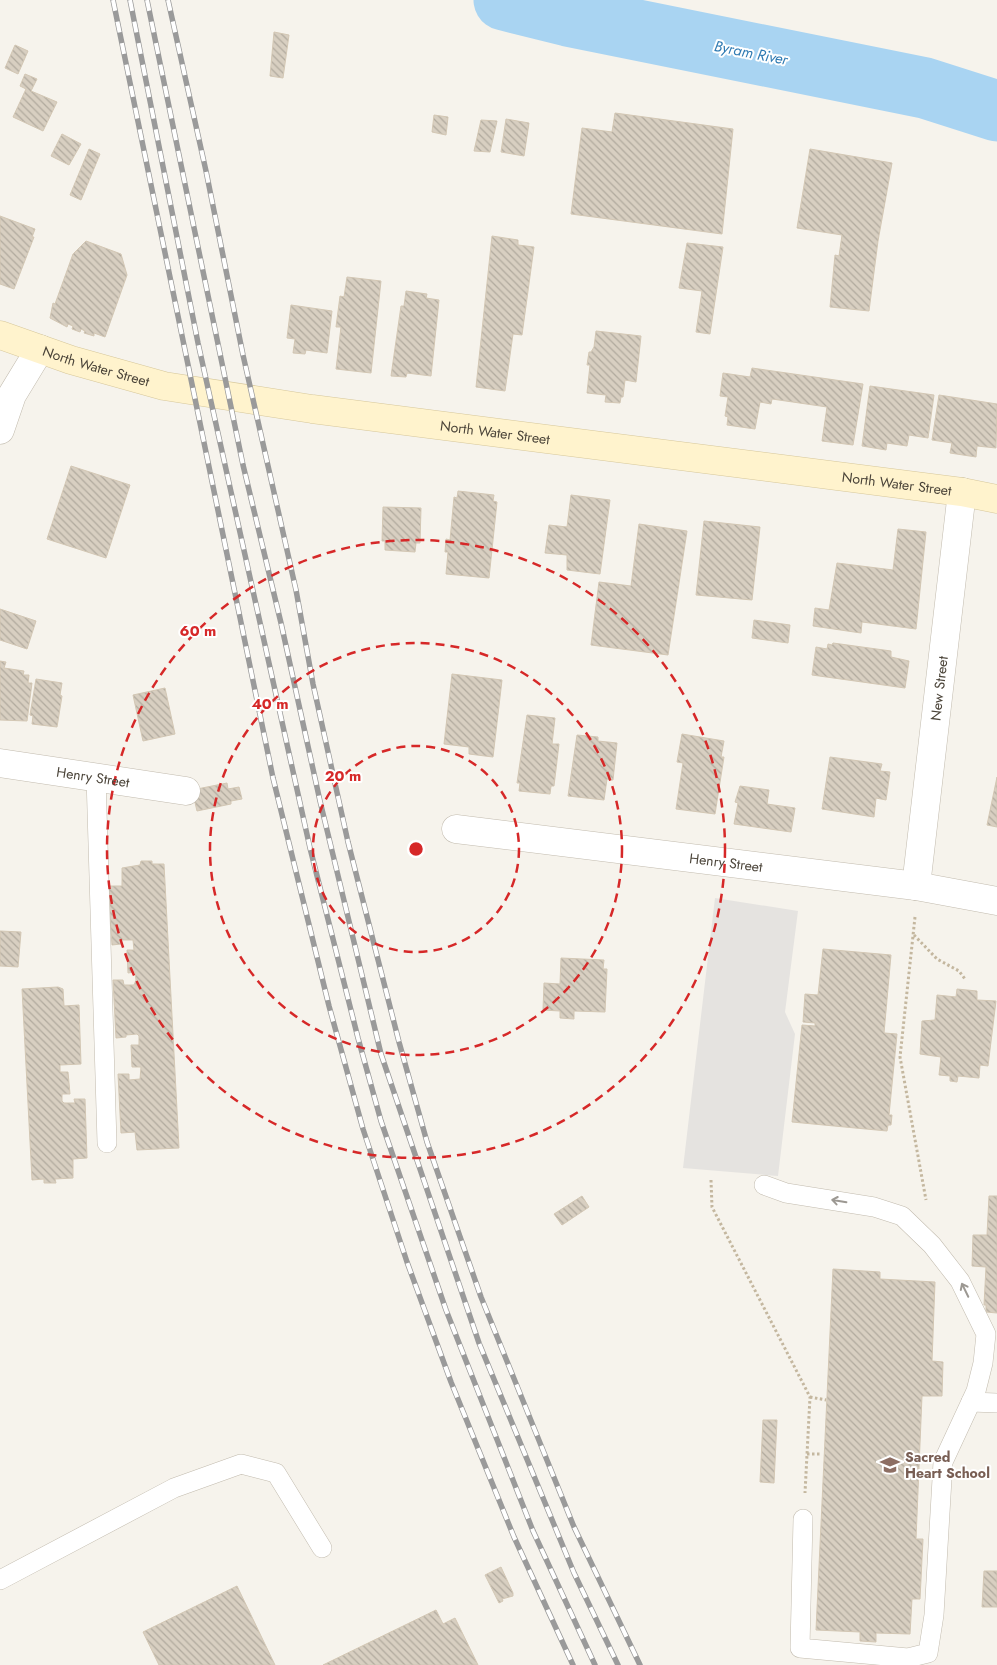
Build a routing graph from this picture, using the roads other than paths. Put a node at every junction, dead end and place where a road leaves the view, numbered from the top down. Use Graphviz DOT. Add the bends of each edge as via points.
graph roads {
  1 [pos="0,335"];
  2 [pos="40,349"];
  3 [pos="0,430"];
  4 [pos="962,492"];
  5 [pos="997,499"];
  6 [pos="0,763"];
  7 [pos="96,777"];
  8 [pos="186,791"];
  9 [pos="456,830"];
  10 [pos="916,886"];
  11 [pos="997,901"];
  12 [pos="107,1143"];
  13 [pos="764,1185"];
  14 [pos="992,1334"];
  15 [pos="971,1402"];
  16 [pos="997,1403"];
  17 [pos="803,1519"];
  18 [pos="322,1548"];
  19 [pos="0,1580"];
  1 -- 2 [label="street, North Water Street"];
  2 -- 3 [label="street" via="12,395"];
  2 -- 4 [label="street, North Water Street" via="164,386 286,406"];
  4 -- 5 [label="street, North Water Street"];
  4 -- 10 [label="street, New Street"];
  6 -- 7 [label="street, Henry Street"];
  7 -- 8 [label="street, Henry Street"];
  7 -- 12 [label="lane"];
  9 -- 10 [label="street, Henry Street"];
  10 -- 11 [label="street, Henry Street"];
  14 -- 13 [label="lane, one-way" via="960,1281 932,1245 902,1216 874,1207 786,1193"];
  14 -- 15 [label="lane"];
  15 -- 16 [label="lane"];
  15 -- 17 [label="lane" via="943,1462 934,1614 928,1653 908,1658 800,1648"];
  18 -- 19 [label="lane" via="276,1473 241,1464 174,1488"];
}
